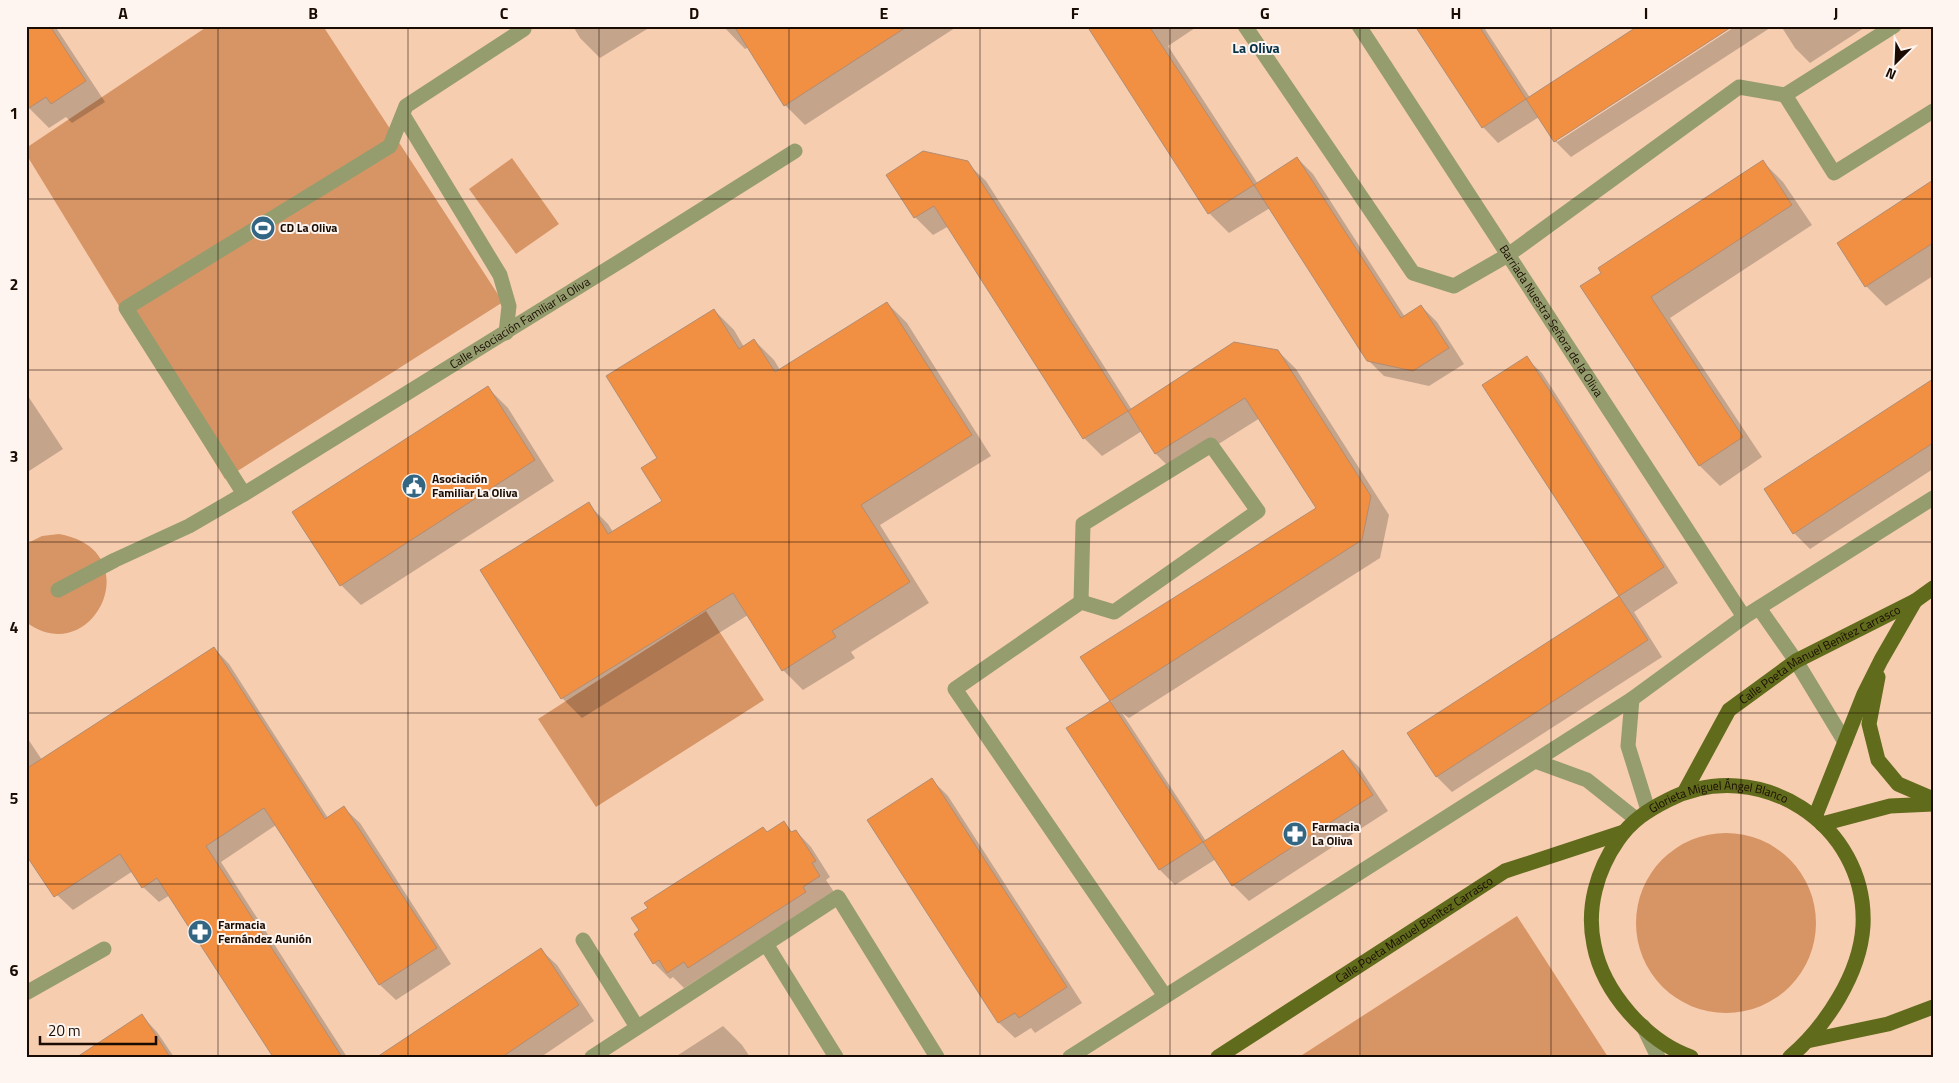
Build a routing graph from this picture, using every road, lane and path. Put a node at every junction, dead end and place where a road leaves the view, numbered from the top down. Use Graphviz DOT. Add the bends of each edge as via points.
graph roads {
  1 [pos="522,26"];
  2 [pos="1245,26"];
  3 [pos="1359,26"];
  4 [pos="1894,26"];
  5 [pos="1785,95"];
  6 [pos="404,110"];
  7 [pos="1933,111"];
  8 [pos="795,151"];
  9 [pos="1508,255"];
  10 [pos="506,333"];
  11 [pos="244,494"];
  12 [pos="1933,498"];
  13 [pos="1933,588"];
  14 [pos="58,590"];
  15 [pos="1081,602"];
  16 [pos="1915,602"];
  17 [pos="1759,608"];
  18 [pos="1744,617"];
  19 [pos="1881,660"];
  20 [pos="1796,661"];
  21 [pos="1632,699"];
  22 [pos="1845,742"];
  23 [pos="1535,761"];
  24 [pos="1685,791"];
  25 [pos="1933,799"];
  26 [pos="1933,804"];
  27 [pos="1648,810"];
  28 [pos="1636,819"];
  29 [pos="1819,821"];
  30 [pos="1624,832"];
  31 [pos="583,940"];
  32 [pos="766,944"];
  33 [pos="104,949"];
  34 [pos="26,992"];
  35 [pos="1165,996"];
  36 [pos="1933,1007"];
  37 [pos="1642,1025"];
  38 [pos="637,1027"];
  39 [pos="1807,1041"];
  40 [pos="592,1057"];
  41 [pos="836,1057"];
  42 [pos="937,1057"];
  43 [pos="1070,1057"];
  44 [pos="1218,1057"];
  45 [pos="1658,1057"];
  46 [pos="1691,1057"];
  47 [pos="1790,1057"];
  1 -- 6 [label="street" via="524,29"];
  2 -- 9 [label="street" via="1413,273 1454,286"];
  3 -- 9 [label="street, Barriada Nuestra Señora de la Oliva"];
  4 -- 5 [label="street"];
  5 -- 7 [label="street" via="1834,173"];
  5 -- 9 [label="street" via="1739,88"];
  6 -- 10 [label="street" via="500,276 509,306"];
  6 -- 11 [label="street" via="390,146 126,308"];
  8 -- 10 [label="street, Calle Asociación Familiar la Oliva"];
  9 -- 18 [label="street, Barriada Nuestra Señora de la Oliva"];
  10 -- 11 [label="street, Calle Asociación Familiar la Oliva"];
  11 -- 14 [label="street, Calle Asociación Familiar la Oliva" via="189,526"];
  12 -- 17 [label="street"];
  13 -- 16 [label="main road, Calle Poeta Manuel Benítez Carrasco"];
  15 -- 15 [label="street" via="1114,612 1258,511 1211,445 1083,524"];
  15 -- 35 [label="street" via="955,689"];
  16 -- 19 [label="main road, Calle Poeta Manuel Benítez Carrasco"];
  16 -- 20 [label="main road, Calle Poeta Manuel Benítez Carrasco"];
  17 -- 18 [label="street"];
  17 -- 20 [label="street"];
  18 -- 21 [label="street"];
  19 -- 22 [label="main road, Calle Poeta Manuel Benítez Carrasco"];
  19 -- 25 [label="main road" via="1869,724 1878,760 1898,784"];
  20 -- 22 [label="street"];
  20 -- 24 [label="main road, Calle Poeta Manuel Benítez Carrasco" via="1729,710"];
  21 -- 23 [label="street"];
  21 -- 27 [label="street" via="1628,746"];
  22 -- 29 [label="main road, Calle Poeta Manuel Benítez Carrasco"];
  23 -- 28 [label="street" via="1587,780"];
  23 -- 35 [label="street"];
  24 -- 27 [label="main road, Glorieta Miguel Ángel Blanco"];
  24 -- 29 [label="main road, Glorieta Miguel Ángel Blanco" via="1728,785 1749,786 1789,800"];
  26 -- 29 [label="main road" via="1890,806"];
  27 -- 28 [label="main road, Glorieta Miguel Ángel Blanco"];
  28 -- 30 [label="main road, Glorieta Miguel Ángel Blanco"];
  29 -- 39 [label="main road, Glorieta Miguel Ángel Blanco" via="1842,849 1856,878 1863,925 1858,957 1846,986"];
  30 -- 37 [label="main road, Glorieta Miguel Ángel Blanco" via="1610,852 1593,897 1593,944 1610,989 1624,1009"];
  30 -- 44 [label="main road, Calle Poeta Manuel Benítez Carrasco" via="1504,871"];
  31 -- 38 [label="street"];
  32 -- 38 [label="street"];
  32 -- 41 [label="street"];
  32 -- 42 [label="street" via="838,897"];
  33 -- 34 [label="street"];
  35 -- 43 [label="street"];
  36 -- 39 [label="main road" via="1888,1024"];
  37 -- 45 [label="street"];
  37 -- 46 [label="main road, Glorieta Miguel Ángel Blanco" via="1660,1040"];
  38 -- 40 [label="street"];
  39 -- 47 [label="main road, Glorieta Miguel Ángel Blanco"];
}
